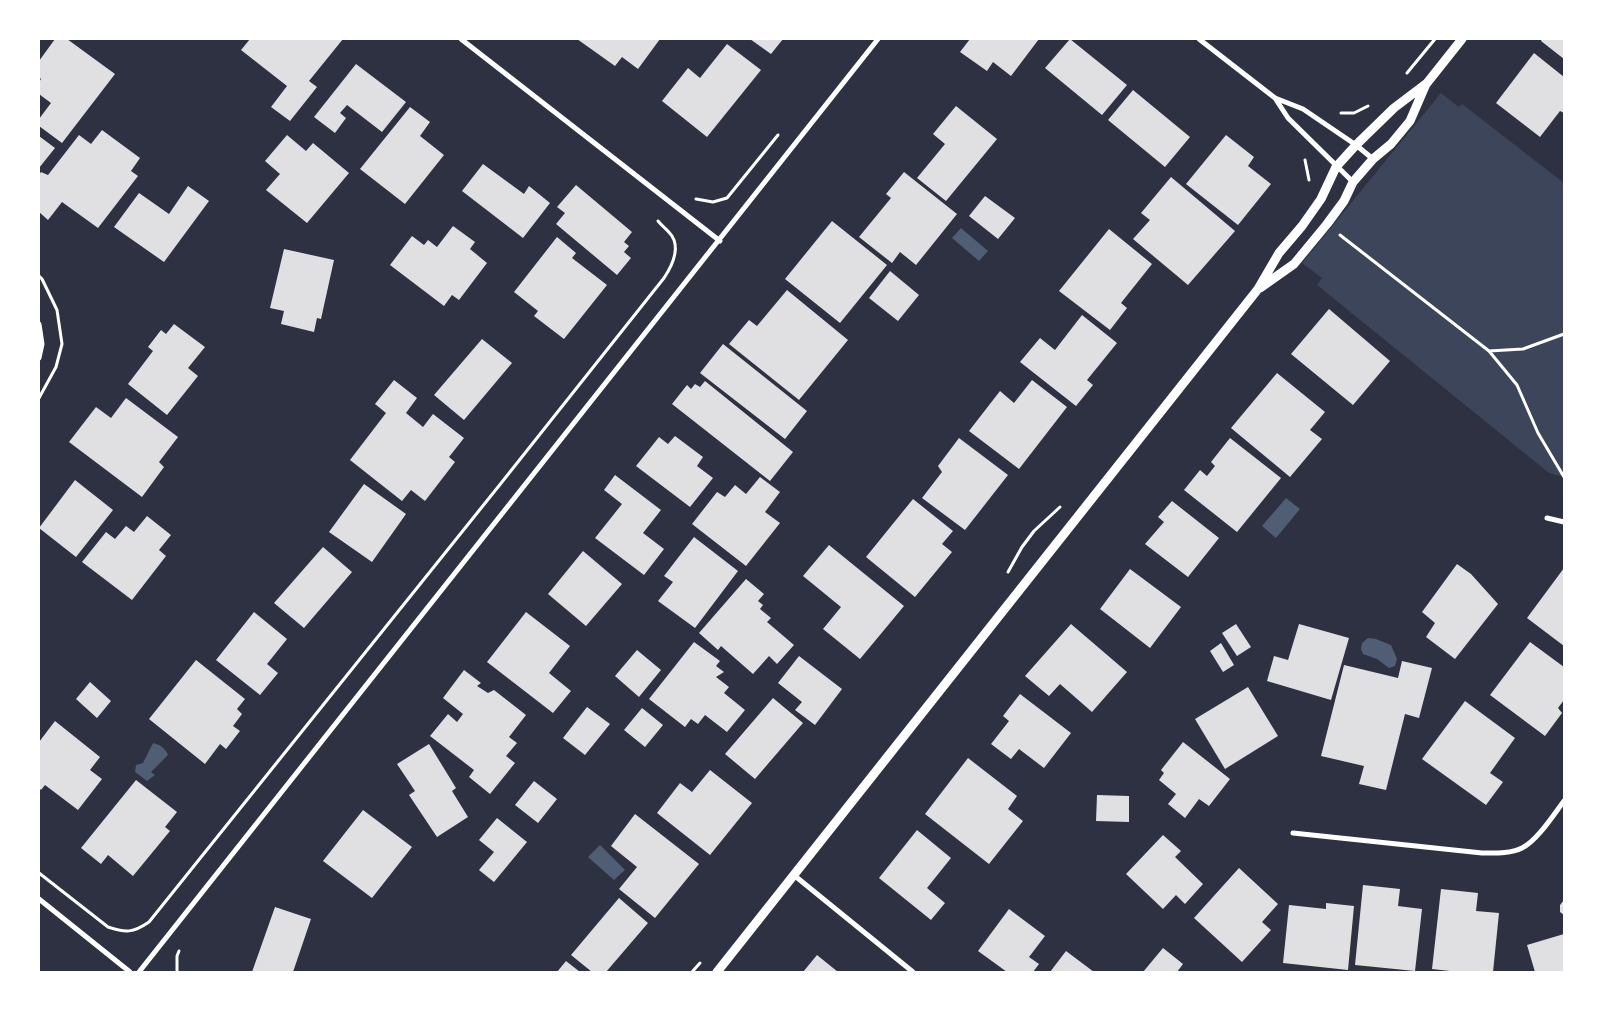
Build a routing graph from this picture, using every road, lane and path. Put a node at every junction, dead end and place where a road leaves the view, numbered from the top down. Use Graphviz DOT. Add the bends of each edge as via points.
graph roads {
  1 [pos="461,39"];
  2 [pos="878,39"];
  3 [pos="1199,39"];
  4 [pos="1435,39"];
  5 [pos="1462,39"];
  6 [pos="1403,77"];
  7 [pos="1427,82"];
  8 [pos="1275,98"];
  9 [pos="1371,104"];
  10 [pos="1338,113"];
  11 [pos="782,130"];
  12 [pos="1356,144"];
  13 [pos="1373,159"];
  14 [pos="1336,167"];
  15 [pos="1353,182"];
  16 [pos="691,195"];
  17 [pos="658,221"];
  18 [pos="1327,224"];
  19 [pos="720,240"];
  20 [pos="1258,289"];
  21 [pos="39,324"];
  22 [pos="1564,334"];
  23 [pos="1489,351"];
  24 [pos="39,358"];
  25 [pos="1564,477"];
  26 [pos="1547,518"];
  27 [pos="1564,522"];
  28 [pos="1564,800"];
  29 [pos="1293,833"];
  30 [pos="39,873"];
  31 [pos="795,876"];
  32 [pos="39,899"];
  33 [pos="182,946"];
  34 [pos="130,972"];
  35 [pos="139,972"];
  36 [pos="177,972"];
  37 [pos="717,972"];
  38 [pos="914,972"];
  1 -- 19 [label="street"];
  2 -- 19 [label="street"];
  3 -- 8 [label="street"];
  4 -- 6 [label="path"];
  5 -- 7 [label="street"];
  7 -- 12 [label="street"];
  7 -- 13 [label="street" via="1410,121"];
  8 -- 12 [label="street" via="1303,109"];
  8 -- 14 [label="street" via="1288,118"];
  9 -- 10 [label="path" via="1354,113"];
  11 -- 16 [label="path" via="727,198 713,202 698,201"];
  12 -- 13 [label="street"];
  12 -- 14 [label="street"];
  13 -- 15 [label="street"];
  14 -- 15 [label="street"];
  14 -- 20 [label="street" via="1321,199 1279,253"];
  15 -- 18 [label="street"];
  17 -- 30 [label="path" via="673,237 675,249 672,266 664,278 149,922 136,931 108,927"];
  18 -- 20 [label="street" via="1294,264"];
  18 -- 23 [label="path"];
  19 -- 35 [label="street"];
  20 -- 31 [label="street"];
  21 -- 24 [label="street" via="42,344"];
  22 -- 23 [label="path" via="1523,349"];
  23 -- 25 [label="path" via="1518,385 1538,433"];
  26 -- 27 [label="street"];
  28 -- 29 [label="street" via="1541,831 1522,848 1502,853"];
  31 -- 37 [label="street"];
  31 -- 38 [label="street"];
  32 -- 34 [label="street"];
  33 -- 36 [label="path" via="177,956"];
}
